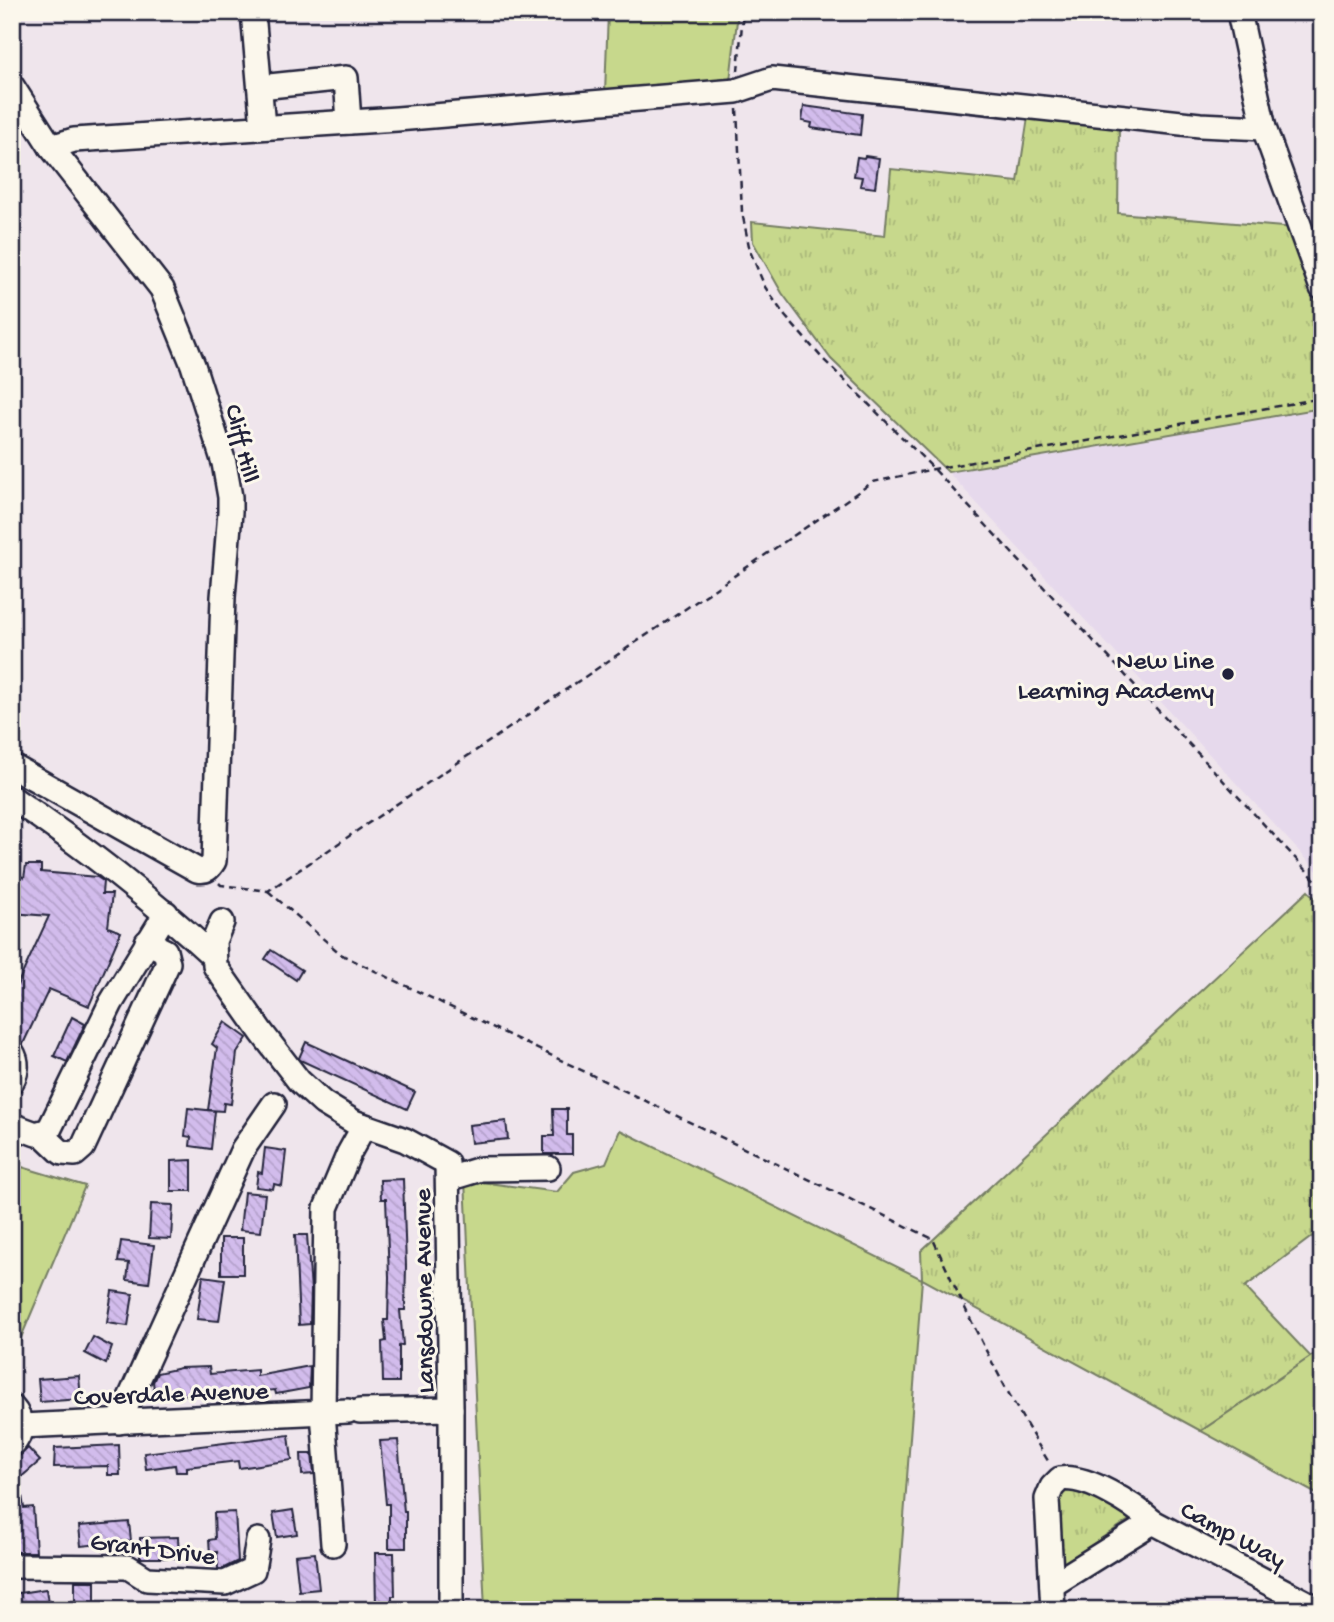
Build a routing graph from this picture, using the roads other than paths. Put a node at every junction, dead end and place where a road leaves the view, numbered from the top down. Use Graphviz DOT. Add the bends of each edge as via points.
graph roads {
  1 [pos="253,12"];
  2 [pos="1239,12"];
  3 [pos="12,86"];
  4 [pos="260,87"];
  5 [pos="349,122"];
  6 [pos="263,127"];
  7 [pos="1264,128"];
  8 [pos="51,147"];
  9 [pos="1322,288"];
  10 [pos="12,766"];
  11 [pos="12,798"];
  12 [pos="166,913"];
  13 [pos="222,922"];
  14 [pos="147,942"];
  15 [pos="214,956"];
  16 [pos="12,1052"];
  17 [pos="12,1081"];
  18 [pos="274,1104"];
  19 [pos="12,1125"];
  20 [pos="364,1126"];
  21 [pos="43,1133"];
  22 [pos="548,1168"];
  23 [pos="448,1179"];
  24 [pos="451,1409"];
  25 [pos="119,1422"];
  26 [pos="324,1424"];
  27 [pos="15,1426"];
  28 [pos="1153,1522"];
  29 [pos="258,1539"];
  30 [pos="332,1544"];
  31 [pos="12,1566"];
  32 [pos="1052,1585"];
  33 [pos="451,1610"];
  34 [pos="1053,1610"];
  35 [pos="1320,1610"];
  1 -- 4 [label="street"];
  2 -- 7 [label="street"];
  3 -- 8 [label="street, Cliff Hill"];
  4 -- 5 [label="street" via="346,78"];
  4 -- 6 [label="street"];
  5 -- 6 [label="street"];
  5 -- 7 [label="street" via="736,91 772,79"];
  6 -- 8 [label="street" via="74,140"];
  7 -- 9 [label="street"];
  8 -- 10 [label="street, Cliff Hill" via="162,289 193,365 224,463 230,512 215,853 209,869 197,870"];
  11 -- 12 [label="street"];
  12 -- 14 [label="street"];
  12 -- 15 [label="street"];
  13 -- 15 [label="street"];
  14 -- 21 [label="street" via="111,1003 55,1121"];
  14 -- 21 [label="street" via="165,951 168,963 83,1147 75,1154 62,1153"];
  15 -- 20 [label="street, Lansdowne Avenue" via="215,966 299,1081 323,1103"];
  16 -- 17 [label="street" via="16,1073"];
  18 -- 25 [label="street" via="243,1149"];
  19 -- 21 [label="street"];
  20 -- 23 [label="street, Lansdowne Avenue" via="405,1140 447,1163"];
  20 -- 26 [label="street" via="326,1209"];
  22 -- 23 [label="street" via="481,1169"];
  23 -- 24 [label="street, Lansdowne Avenue"];
  24 -- 26 [label="street, Coverdale Avenue" via="354,1411"];
  24 -- 33 [label="street, Lansdowne Avenue"];
  25 -- 26 [label="street, Coverdale Avenue"];
  25 -- 27 [label="street, Coverdale Avenue"];
  26 -- 30 [label="street"];
  28 -- 32 [label="street, Camp Way"];
  28 -- 32 [label="street" via="1081,1479 1060,1479 1046,1499"];
  28 -- 35 [label="street, Camp Way"];
  29 -- 31 [label="street, Grant Drive" via="253,1570 225,1583 147,1578 128,1567"];
  32 -- 34 [label="street"];
}
